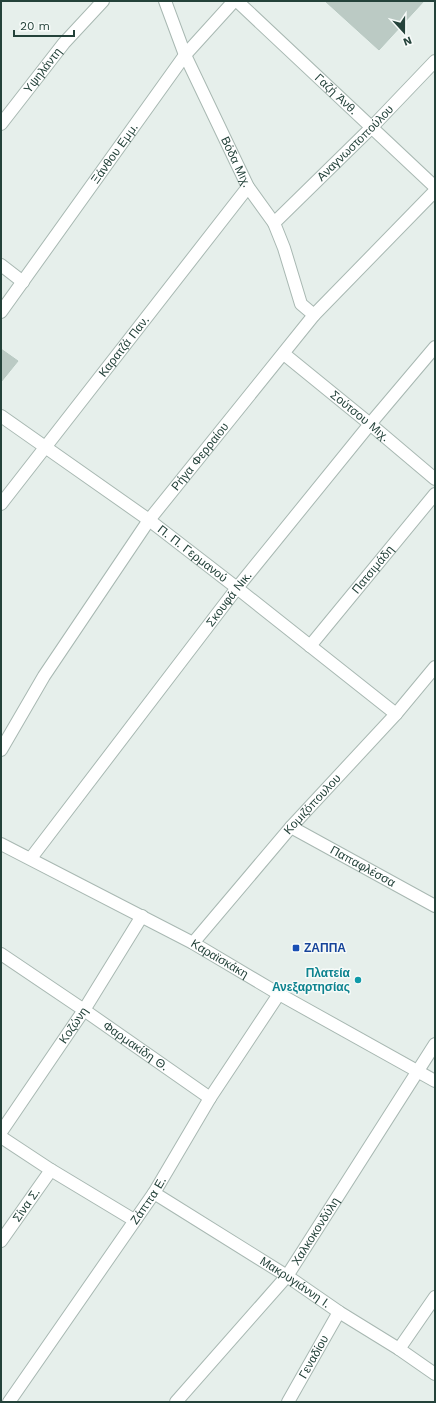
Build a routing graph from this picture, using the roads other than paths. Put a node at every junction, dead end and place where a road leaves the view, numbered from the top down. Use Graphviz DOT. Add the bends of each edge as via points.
graph roads {
  1 [pos="103,1"];
  2 [pos="165,1"];
  3 [pos="236,1"];
  4 [pos="185,55"];
  5 [pos="435,61"];
  6 [pos="1,124"];
  7 [pos="371,128"];
  8 [pos="435,187"];
  9 [pos="248,188"];
  10 [pos="435,191"];
  11 [pos="274,223"];
  12 [pos="1,265"];
  13 [pos="23,282"];
  14 [pos="1,312"];
  15 [pos="314,315"];
  16 [pos="435,347"];
  17 [pos="284,354"];
  18 [pos="1,416"];
  19 [pos="370,424"];
  20 [pos="45,447"];
  21 [pos="435,479"];
  22 [pos="435,494"];
  23 [pos="1,504"];
  24 [pos="150,520"];
  25 [pos="237,588"];
  26 [pos="310,646"];
  27 [pos="435,667"];
  28 [pos="396,714"];
  29 [pos="1,750"];
  30 [pos="291,827"];
  31 [pos="1,844"];
  32 [pos="31,858"];
  33 [pos="435,906"];
  34 [pos="142,916"];
  35 [pos="193,943"];
  36 [pos="1,954"];
  37 [pos="279,994"];
  38 [pos="84,1010"];
  39 [pos="435,1044"];
  40 [pos="418,1071"];
  41 [pos="435,1081"];
  42 [pos="210,1098"];
  43 [pos="1,1132"];
  44 [pos="1,1137"];
  45 [pos="51,1170"];
  46 [pos="154,1193"];
  47 [pos="134,1220"];
  48 [pos="1,1241"];
  49 [pos="287,1276"];
  50 [pos="435,1296"];
  51 [pos="339,1312"];
  52 [pos="399,1349"];
  53 [pos="435,1374"];
  54 [pos="9,1402"];
  55 [pos="176,1402"];
  56 [pos="288,1402"];
  1 -- 6 [label="street, Υψηλάντη" via="64,43"];
  2 -- 4 [label="street, Βόδα Μιχ."];
  3 -- 4 [label="street, Ξάνθου Εμμ."];
  3 -- 7 [label="street, Γαζή Άνθ."];
  4 -- 9 [label="street, Βόδα Μιχ."];
  4 -- 13 [label="street, Ξάνθου Εμμ."];
  5 -- 7 [label="street, Αναγνωστοπούλου"];
  7 -- 8 [label="street, Γαζή Άνθ."];
  7 -- 11 [label="street, Αναγνωστοπούλου"];
  9 -- 11 [label="street, Βόδα Μιχ."];
  9 -- 20 [label="street, Καρατζά Παν."];
  10 -- 15 [label="street, Ρήγα Φερραίου"];
  11 -- 15 [label="street, Βόδα Μιχ." via="301,304"];
  12 -- 13 [label="street"];
  13 -- 14 [label="street, Ξάνθου Εμμ."];
  15 -- 17 [label="street, Ρήγα Φερραίου"];
  16 -- 19 [label="street, Σκουφά Νικ."];
  17 -- 19 [label="street, Σούτσου Μιχ."];
  17 -- 24 [label="street, Ρήγα Φερραίου"];
  18 -- 20 [label="street, Π. Π. Γερμανού"];
  19 -- 21 [label="street, Σούτσου Μιχ."];
  19 -- 25 [label="street, Σκουφά Νικ."];
  20 -- 23 [label="street, Καρατζά Παν."];
  20 -- 24 [label="street, Π. Π. Γερμανού"];
  22 -- 26 [label="street, Πατσιμάδη"];
  24 -- 25 [label="street, Π. Π. Γερμανού"];
  24 -- 29 [label="street, Ρήγα Φερραίου" via="44,676"];
  25 -- 26 [label="street, Π. Π. Γερμανού"];
  25 -- 32 [label="street, Σκουφά Νικ."];
  26 -- 28 [label="street, Π. Π. Γερμανού"];
  27 -- 28 [label="street, Κομιζόπουλου"];
  28 -- 30 [label="street, Κομιζόπουλου"];
  30 -- 33 [label="street, Παπαφλέσσα"];
  30 -- 35 [label="street, Κομιζόπουλου"];
  31 -- 32 [label="street, Καραϊσκάκη"];
  32 -- 34 [label="street, Καραϊσκάκη"];
  34 -- 35 [label="street, Καραϊσκάκη"];
  34 -- 38 [label="street, Κοζώνη"];
  35 -- 37 [label="street, Καραϊσκάκη"];
  36 -- 38 [label="street, Φαρμακίδη Θ."];
  37 -- 40 [label="street, Καραϊσκάκη"];
  37 -- 42 [label="street, Ζάππα Ε."];
  38 -- 42 [label="street, Φαρμακίδη Θ."];
  38 -- 43 [label="street, Κοζώνη"];
  39 -- 40 [label="street, Χαλκοκονδύλη"];
  40 -- 41 [label="street, Καραϊσκάκη"];
  40 -- 49 [label="street, Χαλκοκονδύλη"];
  42 -- 46 [label="street, Ζάππα Ε."];
  44 -- 45 [label="street"];
  45 -- 47 [label="street"];
  45 -- 48 [label="street, Σίνα Σ."];
  46 -- 47 [label="street, Ζάππα Ε."];
  46 -- 49 [label="street, Μακρυγιάννη Ι."];
  47 -- 54 [label="street, Ζάππα Ε."];
  49 -- 51 [label="street, Μακρυγιάννη Ι."];
  49 -- 55 [label="street, Χαλκοκονδύλη"];
  50 -- 52 [label="street"];
  51 -- 52 [label="street, Μακρυγιάννη Ι."];
  51 -- 56 [label="street, Γεναδίου"];
  52 -- 53 [label="street, Μακρυγιάννη Ι."];
}
